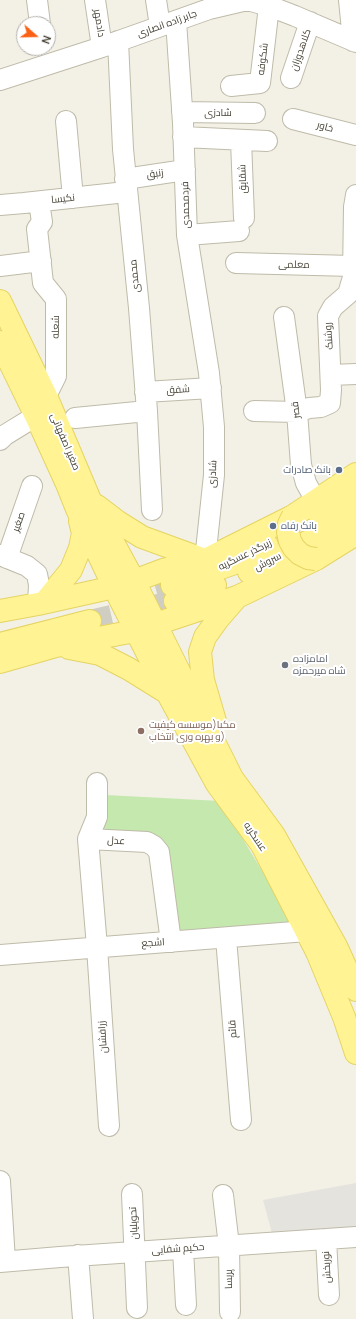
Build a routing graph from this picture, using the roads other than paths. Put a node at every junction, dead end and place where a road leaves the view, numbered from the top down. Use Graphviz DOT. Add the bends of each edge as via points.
graph roads {
  1 [pos="37,0"];
  2 [pos="95,0"];
  3 [pos="156,0"];
  4 [pos="349,0"];
  5 [pos="257,2"];
  6 [pos="303,13"];
  7 [pos="39,16"];
  8 [pos="168,24"];
  9 [pos="354,41"];
  10 [pos="110,44"];
  11 [pos="43,57"];
  12 [pos="291,78"];
  13 [pos="0,80"];
  14 [pos="231,86"];
  15 [pos="182,112"];
  16 [pos="255,113"];
  17 [pos="293,119"];
  18 [pos="66,121"];
  19 [pos="356,135"];
  20 [pos="183,137"];
  21 [pos="242,140"];
  22 [pos="267,141"];
  23 [pos="185,170"];
  24 [pos="126,185"];
  25 [pos="356,195"];
  26 [pos="72,198"];
  27 [pos="40,202"];
  28 [pos="0,205"];
  29 [pos="187,235"];
  30 [pos="41,261"];
  31 [pos="236,263"];
  32 [pos="0,266"];
  33 [pos="353,266"];
  34 [pos="0,301"];
  35 [pos="284,317"];
  36 [pos="0,342"];
  37 [pos="356,374"];
  38 [pos="331,375"];
  39 [pos="211,388"];
  40 [pos="46,396"];
  41 [pos="146,402"];
  42 [pos="254,411"];
  43 [pos="297,412"];
  44 [pos="36,416"];
  45 [pos="75,418"];
  46 [pos="0,440"];
  47 [pos="356,474"];
  48 [pos="32,486"];
  49 [pos="356,493"];
  50 [pos="316,501"];
  51 [pos="83,504"];
  52 [pos="152,510"];
  53 [pos="356,513"];
  54 [pos="293,516"];
  55 [pos="356,534"];
  56 [pos="3,556"];
  57 [pos="316,559"];
  58 [pos="206,560"];
  59 [pos="124,584"];
  60 [pos="173,593"];
  61 [pos="237,597"];
  62 [pos="42,603"];
  63 [pos="0,610"];
  64 [pos="145,627"];
  65 [pos="0,628"];
  66 [pos="0,644"];
  67 [pos="56,646"];
  68 [pos="0,662"];
  69 [pos="168,694"];
  70 [pos="232,778"];
  71 [pos="97,783"];
  72 [pos="88,839"];
  73 [pos="307,931"];
  74 [pos="226,938"];
  75 [pos="171,942"];
  76 [pos="97,948"];
  77 [pos="0,955"];
  78 [pos="356,990"];
  79 [pos="356,1053"];
  80 [pos="241,1120"];
  81 [pos="109,1126"];
  82 [pos="0,1181"];
  83 [pos="132,1194"];
  84 [pos="223,1195"];
  85 [pos="356,1237"];
  86 [pos="326,1240"];
  87 [pos="229,1246"];
  88 [pos="183,1249"];
  89 [pos="135,1252"];
  90 [pos="78,1255"];
  91 [pos="3,1262"];
  92 [pos="329,1295"];
  93 [pos="186,1305"];
  94 [pos="137,1308"];
  95 [pos="230,1312"];
  96 [pos="83,1319"];
  1 -- 7 [label="street"];
  2 -- 10 [label="street, دادمهر"];
  3 -- 8 [label="street, فردمحمدی"];
  4 -- 9 [label="street"];
  5 -- 6 [label="street, جابر زاده انصاری"];
  5 -- 8 [label="street, جابر زاده انصاری" via="243,1 209,9"];
  5 -- 14 [label="street, شکوفه" via="260,83"];
  6 -- 9 [label="street, جابر زاده انصاری"];
  6 -- 12 [label="street, کلاهدوزان"];
  8 -- 10 [label="street, جابر زاده انصاری"];
  8 -- 15 [label="street, فردمحمدی"];
  10 -- 11 [label="street, جابر زاده انصاری"];
  10 -- 24 [label="street, محمدی"];
  11 -- 13 [label="street, جابر زاده انصاری"];
  15 -- 16 [label="street, شادزی"];
  15 -- 20 [label="street, فردمحمدی"];
  17 -- 19 [label="street, خاور"];
  18 -- 26 [label="street"];
  20 -- 21 [label="street"];
  20 -- 23 [label="street, فردمحمدی"];
  21 -- 22 [label="street"];
  21 -- 29 [label="street, شقایق" via="242,224"];
  23 -- 24 [label="street, زنبق"];
  23 -- 29 [label="street, فردمحمدی"];
  24 -- 26 [label="street, نکیسا"];
  24 -- 41 [label="street, محمدی"];
  25 -- 33 [label="street, روشنک"];
  26 -- 27 [label="street, نکیسا"];
  27 -- 28 [label="street, نکیسا"];
  27 -- 30 [label="street, شعله" via="42,222 36,229"];
  29 -- 39 [label="street, فردمحمدی"];
  30 -- 32 [label="street"];
  30 -- 40 [label="street, شعله" via="43,283 56,298 56,376"];
  31 -- 33 [label="street, معلمی"];
  33 -- 38 [label="street, روشنک" via="348,294 333,307 328,316"];
  34 -- 40 [label="main road, صغیر اصفهانی"];
  35 -- 43 [label="street, قصر"];
  36 -- 44 [label="main road, صغیر اصفهانی"];
  37 -- 38 [label="street"];
  38 -- 43 [label="street, روشنک" via="330,403"];
  39 -- 41 [label="street, شفق"];
  39 -- 58 [label="street, شادزی" via="214,475"];
  40 -- 51 [label="main road, صغیر اصفهانی"];
  41 -- 45 [label="street"];
  41 -- 52 [label="street, محمدی"];
  42 -- 43 [label="street"];
  43 -- 50 [label="street, قصر" via="301,465 306,483"];
  44 -- 46 [label="street"];
  44 -- 51 [label="main road, صغیر اصفهانی" via="67,484"];
  47 -- 50 [label="main road"];
  48 -- 56 [label="street, صغیر"];
  49 -- 60 [label="main road, زیرگذر عسگریه" via="232,564"];
  50 -- 54 [label="main road"];
  51 -- 58 [label="main road" via="142,537"];
  51 -- 59 [label="main road, صغیر اصفهانی"];
  51 -- 62 [label="main road" via="83,533 71,570"];
  53 -- 60 [label="main road, سروش" via="238,577"];
  54 -- 57 [label="main road, bridge" via="288,532 290,541 300,554"];
  54 -- 58 [label="main road"];
  55 -- 57 [label="main road"];
  56 -- 62 [label="street" via="37,574"];
  57 -- 61 [label="main road"];
  58 -- 59 [label="main road" via="163,570"];
  59 -- 62 [label="main road"];
  59 -- 64 [label="main road, صغیر اصفهانی"];
  61 -- 64 [label="main road"];
  61 -- 70 [label="main road" via="205,637 200,652 203,680"];
  62 -- 63 [label="main road"];
  64 -- 67 [label="main road"];
  64 -- 69 [label="main road, عسگریه"];
  64 -- 70 [label="main road, عسگریه"];
  65 -- 66 [label="main road" via="90,614"];
  67 -- 68 [label="main road"];
  67 -- 69 [label="main road" via="100,654 149,680"];
  69 -- 73 [label="main road, عسگریه" via="217,784 262,845"];
  70 -- 78 [label="main road, عسگریه" via="274,835 336,946"];
  71 -- 72 [label="street" via="97,817"];
  72 -- 75 [label="street, عدل" via="147,842 159,852"];
  72 -- 76 [label="street"];
  73 -- 74 [label="street, اشجع"];
  73 -- 79 [label="main road, عسگریه" via="318,952"];
  74 -- 75 [label="street, اشجع"];
  74 -- 80 [label="street, قائم"];
  75 -- 76 [label="street, اشجع"];
  76 -- 77 [label="street, اشجع"];
  76 -- 81 [label="street, زرافشان"];
  82 -- 91 [label="street"];
  83 -- 89 [label="street, تحویلیان"];
  84 -- 87 [label="street, پریسا"];
  85 -- 86 [label="street, حکیم شفایی"];
  86 -- 87 [label="street, حکیم شفایی"];
  86 -- 92 [label="street, نوربخش"];
  87 -- 88 [label="street, حکیم شفایی"];
  87 -- 95 [label="street, پریسا"];
  88 -- 89 [label="street, حکیم شفایی"];
  88 -- 93 [label="street"];
  89 -- 90 [label="street, حکیم شفایی"];
  89 -- 94 [label="street"];
  90 -- 91 [label="street, حکیم شفایی"];
  90 -- 96 [label="street"];
}
